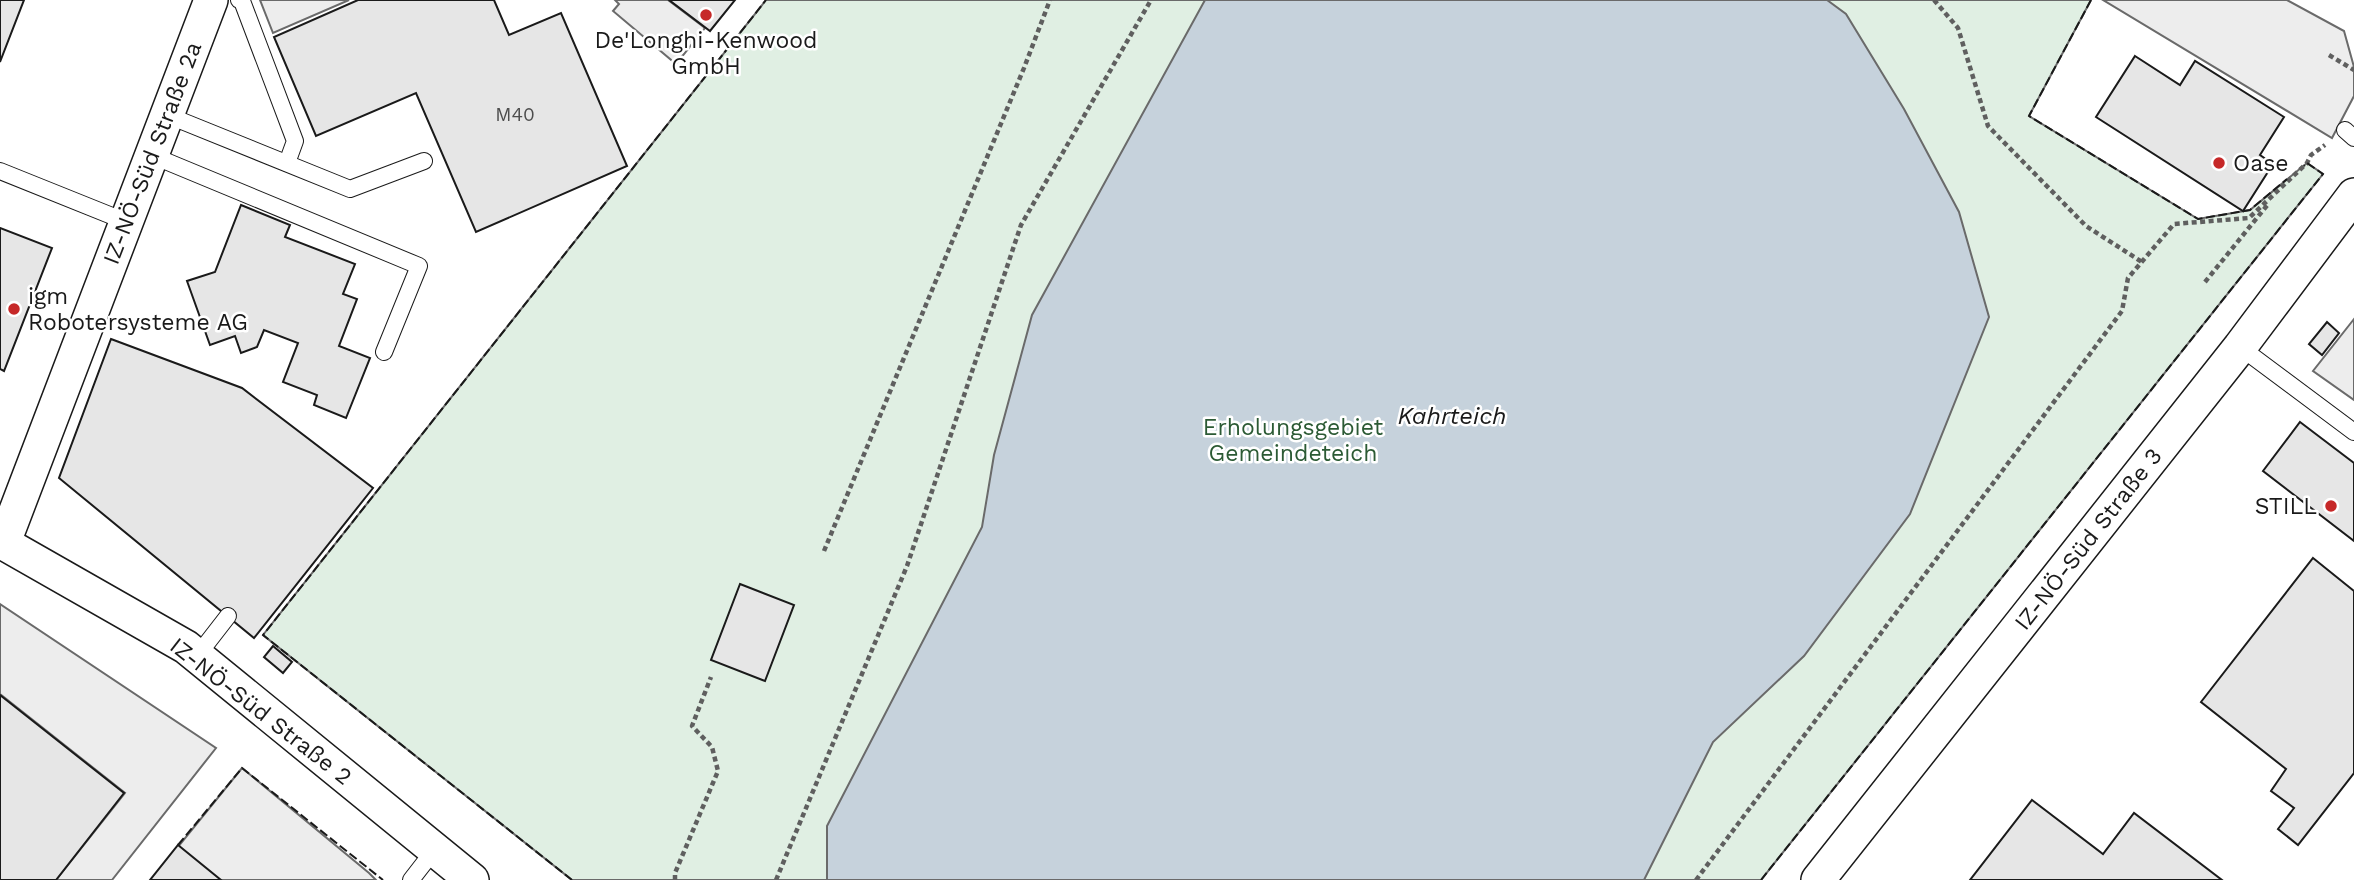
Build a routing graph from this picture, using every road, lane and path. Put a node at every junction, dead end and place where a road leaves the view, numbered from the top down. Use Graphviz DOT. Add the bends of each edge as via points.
graph roads {
  1 [pos="211,0"];
  2 [pos="239,0"];
  3 [pos="1051,0"];
  4 [pos="1151,0"];
  5 [pos="1934,0"];
  6 [pos="2329,55"];
  7 [pos="2354,70"];
  8 [pos="167,116"];
  9 [pos="2350,134"];
  10 [pos="151,155"];
  11 [pos="424,161"];
  12 [pos="287,163"];
  13 [pos="0,171"];
  14 [pos="2282,187"];
  15 [pos="2354,195"];
  16 [pos="127,222"];
  17 [pos="2142,262"];
  18 [pos="2205,282"];
  19 [pos="2240,347"];
  20 [pos="384,352"];
  21 [pos="2354,432"];
  22 [pos="2,541"];
  23 [pos="824,551"];
  24 [pos="228,617"];
  25 [pos="197,656"];
  26 [pos="711,677"];
  27 [pos="435,849"];
  28 [pos="411,880"];
  29 [pos="472,880"];
  30 [pos="674,880"];
  31 [pos="776,880"];
  32 [pos="1696,880"];
  33 [pos="1818,880"];
  1 -- 8 [label="street, IZ-NÖ-Süd Straße 2a"];
  2 -- 12 [label="lane" via="296,141"];
  3 -- 23 [label="path"];
  4 -- 31 [label="path" via="1021,225 907,566"];
  5 -- 17 [label="path" via="1958,28 1987,126 2086,226"];
  6 -- 7 [label="path"];
  8 -- 10 [label="street, IZ-NÖ-Süd Straße 2a"];
  8 -- 12 [label="lane"];
  9 -- 14 [label="path" via="2311,155"];
  10 -- 16 [label="street, IZ-NÖ-Süd Straße 2a"];
  10 -- 20 [label="lane" via="419,266"];
  11 -- 12 [label="lane" via="350,189"];
  13 -- 16 [label="lane"];
  14 -- 17 [label="path" via="2249,218 2174,224"];
  14 -- 18 [label="path"];
  15 -- 19 [label="street, IZ-NÖ-Süd Straße 3"];
  16 -- 22 [label="street, IZ-NÖ-Süd Straße 2a"];
  17 -- 32 [label="path" via="2129,278 2122,311"];
  19 -- 21 [label="lane"];
  19 -- 33 [label="street, IZ-NÖ-Süd Straße 3"];
  22 -- 25 [label="street, IZ-NÖ-Süd Straße 2"];
  24 -- 25 [label="lane"];
  25 -- 27 [label="street, IZ-NÖ-Süd Straße 2"];
  26 -- 30 [label="path" via="692,726 712,747 718,771"];
  27 -- 28 [label="lane"];
  27 -- 29 [label="street, IZ-NÖ-Süd Straße 2"];
}
